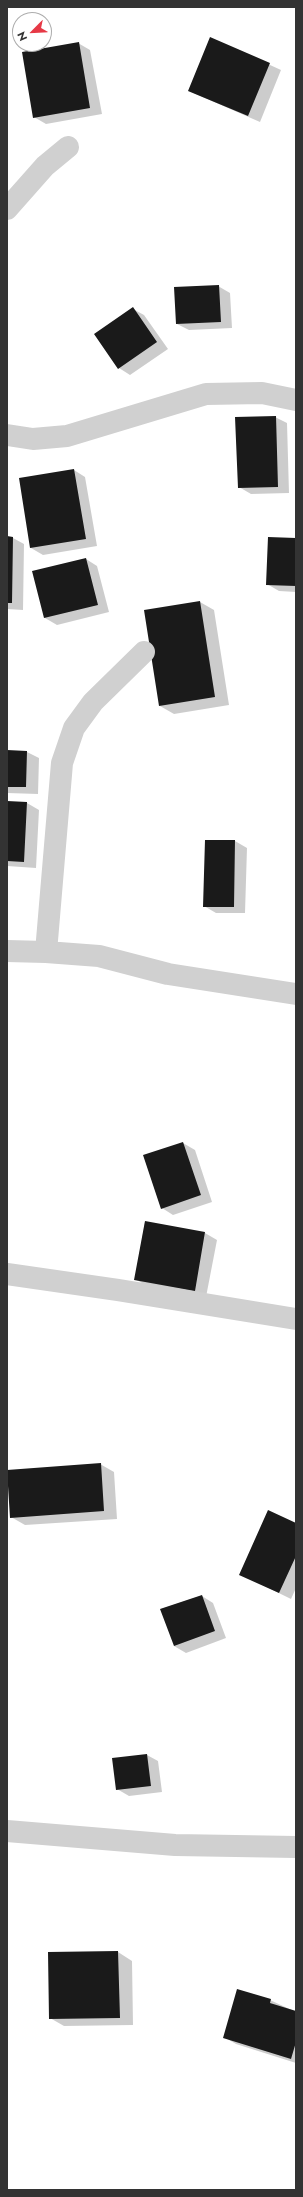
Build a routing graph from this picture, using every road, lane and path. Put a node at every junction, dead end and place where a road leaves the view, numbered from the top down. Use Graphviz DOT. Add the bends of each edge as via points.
graph roads {
  1 [pos="68,147"];
  2 [pos="7,208"];
  3 [pos="296,400"];
  4 [pos="7,435"];
  5 [pos="144,652"];
  6 [pos="7,951"];
  7 [pos="46,952"];
  8 [pos="296,994"];
  9 [pos="7,1274"];
  10 [pos="296,1319"];
  11 [pos="7,1831"];
  12 [pos="296,1847"];
  1 -- 2 [label="street" via="45,166"];
  3 -- 4 [label="street" via="262,393 206,394 67,436 33,439"];
  5 -- 7 [label="street" via="93,702 74,728 62,763"];
  6 -- 7 [label="street"];
  7 -- 8 [label="street" via="99,956 168,974"];
  9 -- 10 [label="street"];
  11 -- 12 [label="street" via="175,1845"];
}
